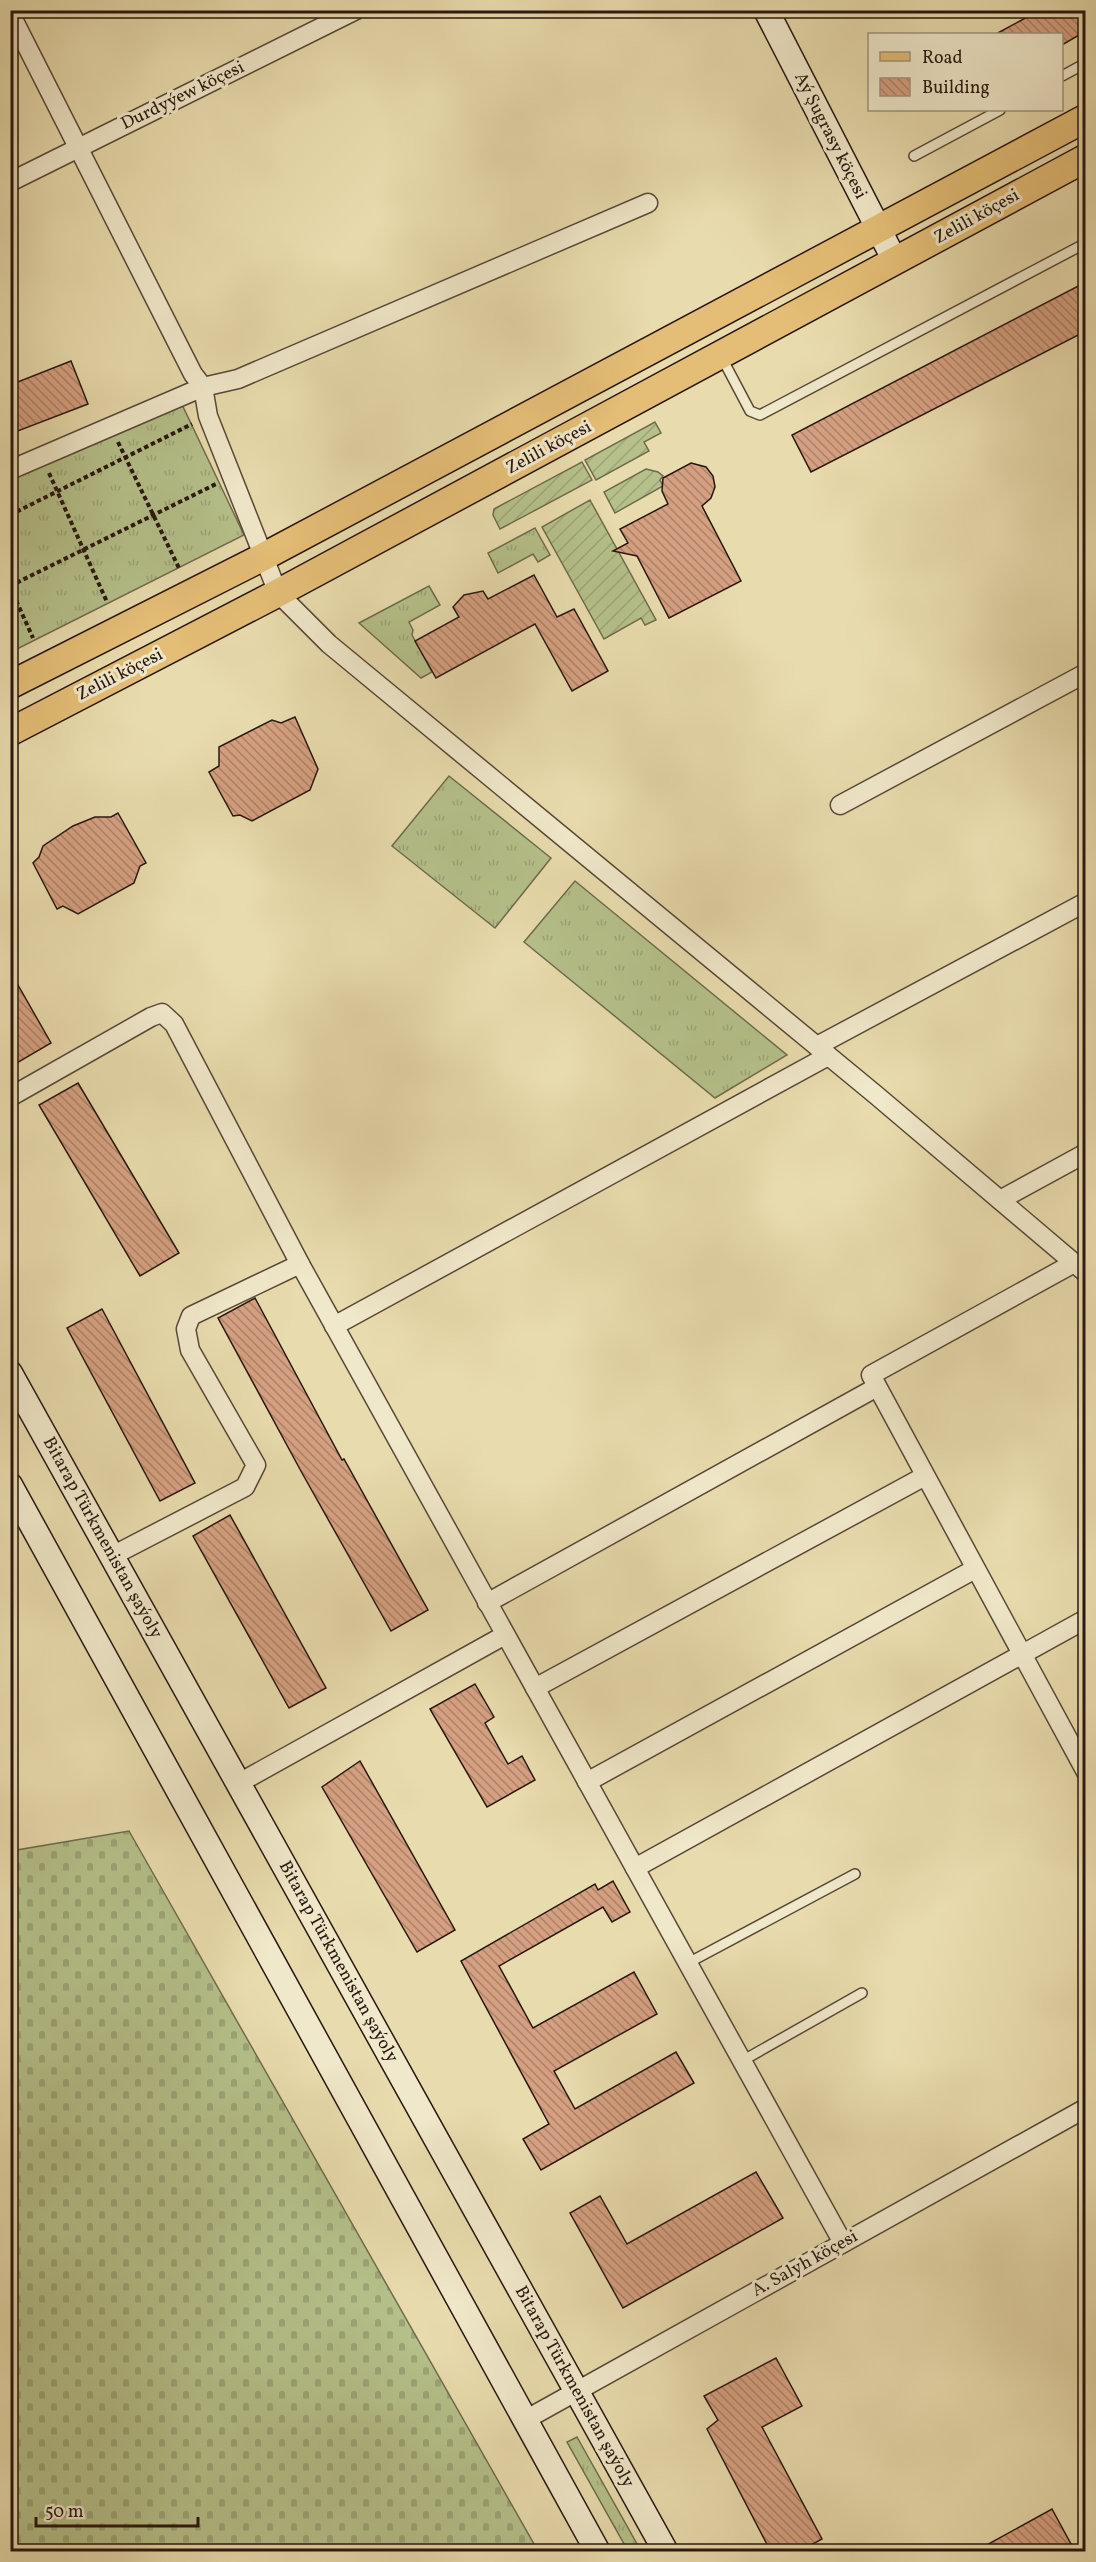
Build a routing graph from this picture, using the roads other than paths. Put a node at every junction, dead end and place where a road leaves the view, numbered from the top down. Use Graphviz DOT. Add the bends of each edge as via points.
graph roads {
  1 [pos="356,10"];
  2 [pos="766,10"];
  3 [pos="10,13"];
  4 [pos="1086,63"];
  5 [pos="1063,75"];
  6 [pos="998,111"];
  7 [pos="1086,118"];
  8 [pos="78,148"];
  9 [pos="914,156"];
  10 [pos="1086,158"];
  11 [pos="10,182"];
  12 [pos="648,203"];
  13 [pos="878,230"];
  14 [pos="1086,243"];
  15 [pos="895,261"];
  16 [pos="720,356"];
  17 [pos="203,387"];
  18 [pos="10,470"];
  19 [pos="263,557"];
  20 [pos="278,593"];
  21 [pos="1086,673"];
  22 [pos="10,685"];
  23 [pos="18,728"];
  24 [pos="10,753"];
  25 [pos="840,805"];
  26 [pos="1086,902"];
  27 [pos="822,1051"];
  28 [pos="10,1097"];
  29 [pos="1086,1153"];
  30 [pos="1000,1200"];
  31 [pos="300,1264"];
  32 [pos="1080,1268"];
  33 [pos="334,1326"];
  34 [pos="10,1373"];
  35 [pos="877,1387"];
  36 [pos="925,1476"];
  37 [pos="10,1485"];
  38 [pos="112,1556"];
  39 [pos="975,1569"];
  40 [pos="487,1603"];
  41 [pos="1086,1619"];
  42 [pos="505,1635"];
  43 [pos="1022,1656"];
  44 [pos="535,1688"];
  45 [pos="1086,1772"];
  46 [pos="587,1782"];
  47 [pos="238,1783"];
  48 [pos="635,1868"];
  49 [pos="855,1874"];
  50 [pos="688,1963"];
  51 [pos="862,1993"];
  52 [pos="742,2061"];
  53 [pos="1086,2108"];
  54 [pos="843,2243"];
  55 [pos="577,2392"];
  56 [pos="525,2420"];
  57 [pos="598,2552"];
  58 [pos="666,2552"];
  1 -- 8 [label="street, Durdyýew köçesi"];
  2 -- 13 [label="main road, Aý Şugrasy köçesi"];
  3 -- 8 [label="street"];
  4 -- 5 [label="lane"];
  6 -- 9 [label="lane"];
  7 -- 13 [label="main road, Zelili köçesi"];
  8 -- 11 [label="street, Durdyýew köçesi"];
  8 -- 17 [label="street"];
  10 -- 15 [label="main road, Zelili köçesi"];
  12 -- 17 [label="street" via="238,379"];
  13 -- 15 [label="main road, Aý Şugrasy köçesi"];
  13 -- 19 [label="main road, Zelili köçesi"];
  14 -- 16 [label="lane" via="760,415 750,411"];
  15 -- 16 [label="main road, Zelili köçesi"];
  16 -- 20 [label="main road, Zelili köçesi"];
  17 -- 18 [label="street"];
  17 -- 19 [label="street" via="208,416"];
  19 -- 20 [label="street"];
  19 -- 22 [label="main road, Zelili köçesi"];
  20 -- 23 [label="main road, Zelili köçesi"];
  20 -- 27 [label="street" via="329,644"];
  21 -- 25 [label="street"];
  23 -- 24 [label="main road" via="21,747"];
  26 -- 27 [label="street"];
  27 -- 30 [label="street"];
  27 -- 33 [label="street"];
  28 -- 31 [label="street" via="162,1013 174,1024"];
  29 -- 30 [label="street"];
  30 -- 32 [label="street"];
  31 -- 33 [label="street"];
  31 -- 38 [label="street" via="191,1316 186,1329 190,1350 256,1465 245,1487"];
  32 -- 35 [label="street" via="871,1375"];
  33 -- 40 [label="street"];
  34 -- 38 [label="main road, Bitarap Türkmenistan şaýoly"];
  35 -- 36 [label="street"];
  35 -- 40 [label="street"];
  36 -- 39 [label="street"];
  36 -- 44 [label="street"];
  37 -- 56 [label="main road"];
  38 -- 47 [label="main road, Bitarap Türkmenistan şaýoly"];
  39 -- 43 [label="street"];
  39 -- 46 [label="street"];
  40 -- 42 [label="street"];
  41 -- 43 [label="street"];
  42 -- 44 [label="street"];
  42 -- 47 [label="street"];
  43 -- 45 [label="street"];
  43 -- 48 [label="street"];
  44 -- 46 [label="street"];
  46 -- 48 [label="street"];
  47 -- 55 [label="main road, Bitarap Türkmenistan şaýoly"];
  48 -- 50 [label="street"];
  49 -- 50 [label="lane"];
  50 -- 52 [label="street"];
  51 -- 52 [label="lane"];
  52 -- 54 [label="street"];
  53 -- 54 [label="street, A. Salyh köçesi"];
  54 -- 55 [label="street, A. Salyh köçesi"];
  55 -- 56 [label="street, A. Salyh köçesi"];
  55 -- 58 [label="main road, Bitarap Türkmenistan şaýoly"];
  56 -- 57 [label="main road"];
}
